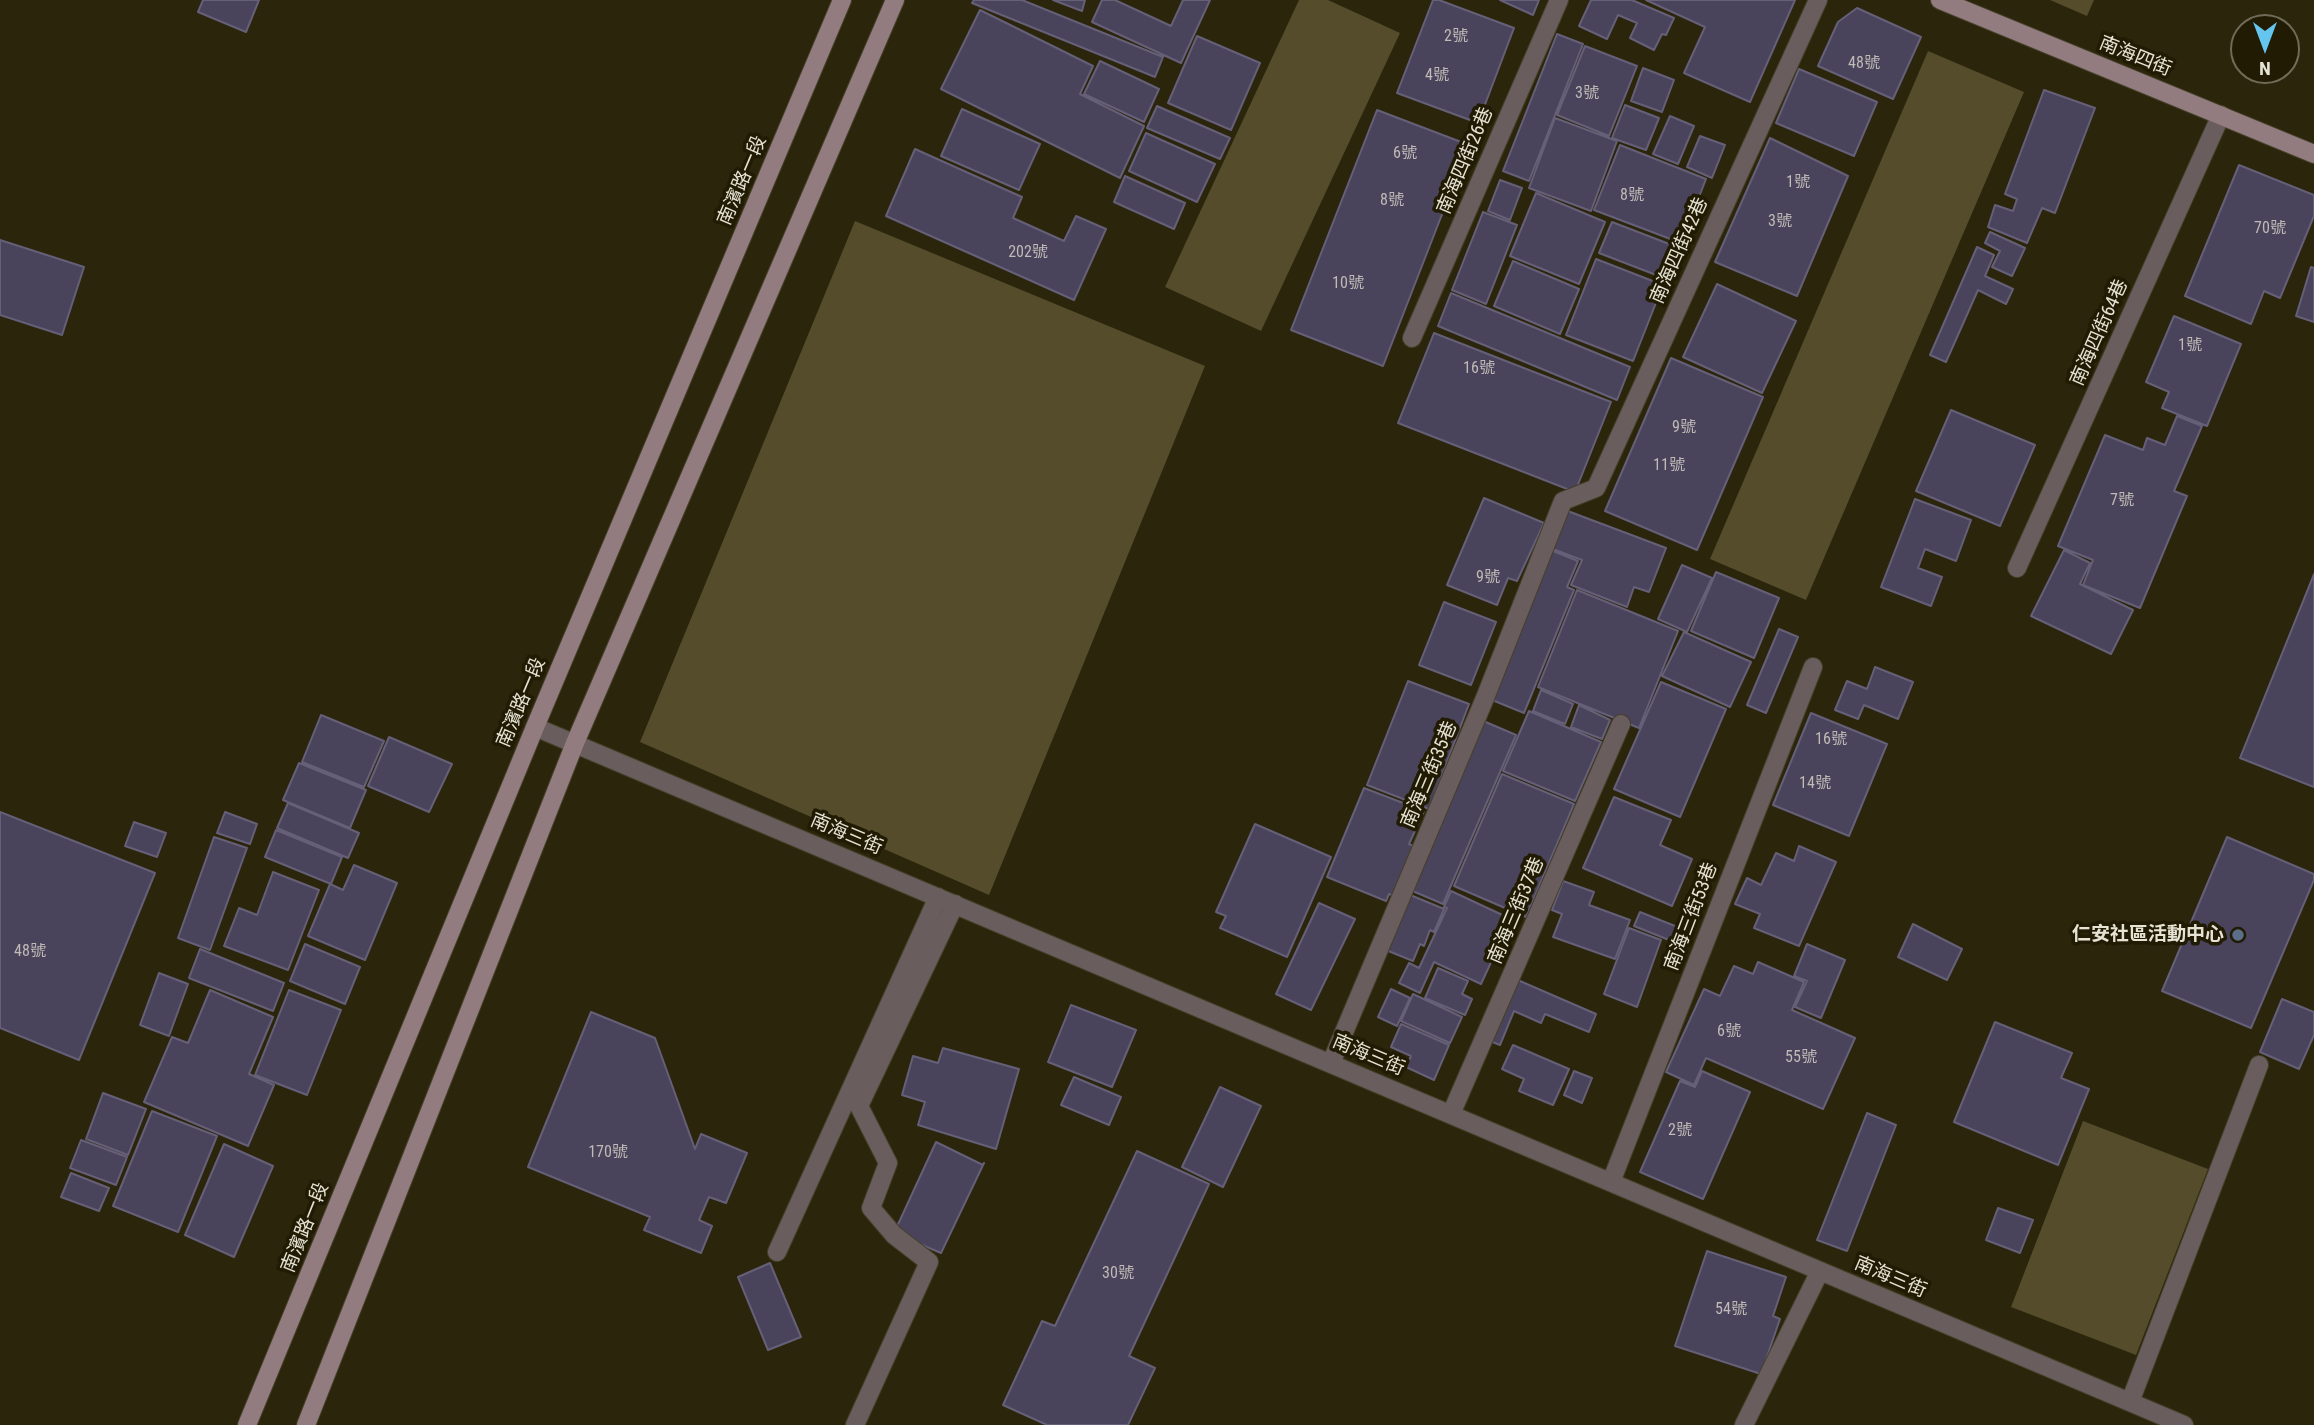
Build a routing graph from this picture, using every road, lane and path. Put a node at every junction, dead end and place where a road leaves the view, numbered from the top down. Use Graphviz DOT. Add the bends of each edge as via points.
graph roads {
  1 [pos="842,0"];
  2 [pos="895,0"];
  3 [pos="1559,0"];
  4 [pos="1818,0"];
  5 [pos="1940,0"];
  6 [pos="2221,115"];
  7 [pos="2314,154"];
  8 [pos="1412,338"];
  9 [pos="1563,501"];
  10 [pos="2017,569"];
  11 [pos="1813,667"];
  12 [pos="1621,724"];
  13 [pos="535,727"];
  14 [pos="575,743"];
  15 [pos="938,897"];
  16 [pos="955,905"];
  17 [pos="1331,1063"];
  18 [pos="2259,1065"];
  19 [pos="1451,1115"];
  20 [pos="1611,1182"];
  21 [pos="777,1252"];
  22 [pos="1820,1271"];
  23 [pos="2130,1402"];
  24 [pos="247,1425"];
  25 [pos="306,1425"];
  26 [pos="855,1425"];
  27 [pos="1744,1425"];
  28 [pos="2184,1425"];
  1 -- 13 [label="main road, 南濱路一段"];
  2 -- 14 [label="main road"];
  3 -- 8 [label="street, 南海四街26巷"];
  4 -- 9 [label="street, 南海四街42巷" via="1596,488"];
  5 -- 6 [label="main road, 南海四街"];
  6 -- 7 [label="main road, 南海四街"];
  6 -- 10 [label="street, 南海四街64巷"];
  9 -- 17 [label="street, 南海三街35巷"];
  11 -- 20 [label="street, 南海三街53巷"];
  12 -- 19 [label="street, 南海三街37巷"];
  13 -- 14 [label="street, 南海三街"];
  13 -- 24 [label="main road, 南濱路一段"];
  14 -- 15 [label="street, 南海三街"];
  14 -- 25 [label="main road"];
  15 -- 16 [label="street, 南海三街"];
  15 -- 21 [label="street"];
  16 -- 17 [label="street, 南海三街"];
  16 -- 26 [label="street" via="859,1106 888,1163 871,1208 894,1235 929,1262"];
  17 -- 19 [label="street, 南海三街"];
  18 -- 23 [label="street"];
  19 -- 20 [label="street, 南海三街"];
  20 -- 22 [label="street, 南海三街"];
  22 -- 23 [label="street, 南海三街"];
  22 -- 27 [label="street"];
  23 -- 28 [label="street, 南海三街"];
}
